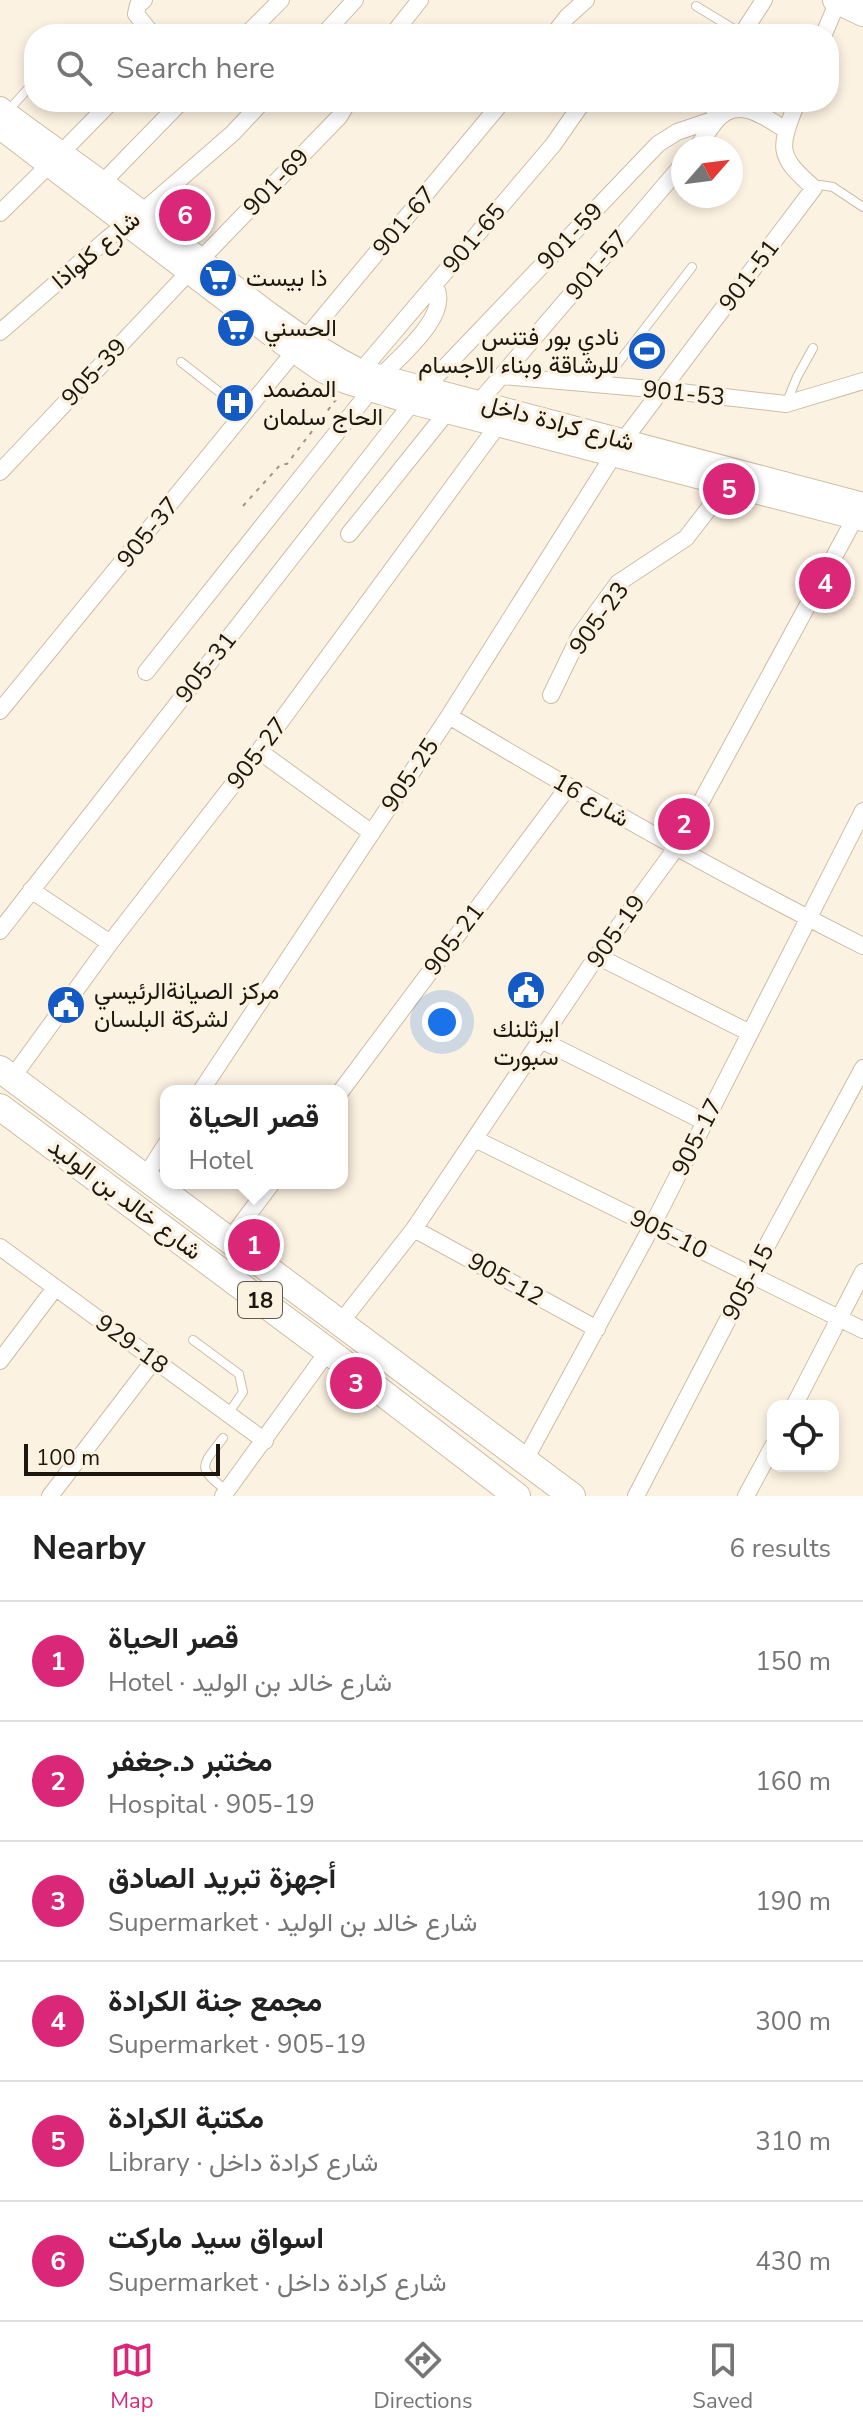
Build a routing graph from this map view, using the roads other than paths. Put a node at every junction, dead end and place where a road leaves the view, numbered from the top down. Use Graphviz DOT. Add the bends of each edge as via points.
graph roads {
  1 [pos="144,0"];
  2 [pos="281,0"];
  3 [pos="355,0"];
  4 [pos="420,0"];
  5 [pos="586,0"];
  6 [pos="764,0"];
  7 [pos="837,0"];
  8 [pos="696,6"];
  9 [pos="863,13"];
  10 [pos="144,24"];
  11 [pos="257,24"];
  12 [pos="333,24"];
  13 [pos="401,24"];
  14 [pos="562,24"];
  15 [pos="726,24"];
  16 [pos="748,24"];
  17 [pos="828,24"];
  18 [pos="24,93"];
  19 [pos="101,112"];
  20 [pos="170,112"];
  21 [pos="253,112"];
  22 [pos="342,112"];
  23 [pos="494,112"];
  24 [pos="576,112"];
  25 [pos="711,112"];
  26 [pos="713,112"];
  27 [pos="756,112"];
  28 [pos="793,112"];
  29 [pos="2,116"];
  30 [pos="786,130"];
  31 [pos="702,136"];
  32 [pos="55,159"];
  33 [pos="671,178"];
  34 [pos="102,183"];
  35 [pos="814,188"];
  36 [pos="863,207"];
  37 [pos="0,213"];
  38 [pos="134,219"];
  39 [pos="194,266"];
  40 [pos="692,267"];
  41 [pos="434,285"];
  42 [pos="0,332"];
  43 [pos="300,346"];
  44 [pos="813,348"];
  45 [pos="181,362"];
  46 [pos="502,376"];
  47 [pos="364,380"];
  48 [pos="863,381"];
  49 [pos="601,384"];
  50 [pos="663,390"];
  51 [pos="419,396"];
  52 [pos="479,402"];
  53 [pos="786,404"];
  54 [pos="245,412"];
  55 [pos="447,412"];
  56 [pos="498,425"];
  57 [pos="618,449"];
  58 [pos="0,472"];
  59 [pos="727,485"];
  60 [pos="861,509"];
  61 [pos="349,534"];
  62 [pos="146,672"];
  63 [pos="7,687"];
  64 [pos="551,695"];
  65 [pos="0,711"];
  66 [pos="449,716"];
  67 [pos="259,751"];
  68 [pos="568,787"];
  69 [pos="863,811"];
  70 [pos="372,833"];
  71 [pos="676,848"];
  72 [pos="31,890"];
  73 [pos="809,919"];
  74 [pos="0,931"];
  75 [pos="110,943"];
  76 [pos="863,946"];
  77 [pos="597,956"];
  78 [pos="750,1033"];
  79 [pos="541,1040"];
  80 [pos="863,1068"];
  81 [pos="6,1074"];
  82 [pos="205,1085"];
  83 [pos="345,1085"];
  84 [pos="0,1107"];
  85 [pos="705,1122"];
  86 [pos="475,1139"];
  87 [pos="160,1153"];
  88 [pos="145,1177"];
  89 [pos="160,1188"];
  90 [pos="161,1189"];
  91 [pos="267,1189"];
  92 [pos="652,1226"];
  93 [pos="414,1229"];
  94 [pos="229,1240"];
  95 [pos="0,1247"];
  96 [pos="863,1272"];
  97 [pos="751,1275"];
  98 [pos="55,1288"];
  99 [pos="840,1319"];
  100 [pos="341,1322"];
  101 [pos="597,1329"];
  102 [pos="863,1330"];
  103 [pos="193,1340"];
  104 [pos="328,1351"];
  105 [pos="154,1360"];
  106 [pos="0,1361"];
  107 [pos="797,1400"];
  108 [pos="228,1414"];
  109 [pos="223,1438"];
  110 [pos="265,1441"];
  111 [pos="767,1457"];
  112 [pos="525,1460"];
  113 [pos="225,1494"];
  114 [pos="50,1496"];
  115 [pos="517,1496"];
  116 [pos="572,1496"];
  117 [pos="636,1496"];
  118 [pos="746,1496"];
  1 -- 10 [label="street" via="136,14"];
  2 -- 11 [label="street"];
  3 -- 12 [label="street"];
  4 -- 13 [label="street"];
  5 -- 14 [label="street"];
  6 -- 16 [label="street"];
  7 -- 9 [label="main road"];
  7 -- 17 [label="street"];
  8 -- 15 [label="lane"];
  18 -- 29 [label="lane"];
  19 -- 32 [label="street"];
  20 -- 34 [label="street"];
  21 -- 38 [label="street, شارع كلواذا"];
  22 -- 39 [label="street, 901-69"];
  23 -- 43 [label="street, 901-67"];
  24 -- 41 [label="street, 901-65"];
  25 -- 51 [label="street, 901-59" via="658,144"];
  26 -- 31 [label="street"];
  27 -- 30 [label="street"];
  28 -- 30 [label="street"];
  29 -- 32 [label="main road, شارع كرادة داخل"];
  30 -- 35 [label="street" via="788,163"];
  32 -- 34 [label="main road, شارع كرادة داخل"];
  32 -- 37 [label="street"];
  32 -- 38 [label="main road, شارع كرادة داخل"];
  33 -- 46 [label="street, 901-57"];
  34 -- 38 [label="main road, شارع كرادة داخل"];
  35 -- 36 [label="lane" via="833,187"];
  35 -- 50 [label="street, 901-51"];
  38 -- 39 [label="main road, شارع كرادة داخل"];
  38 -- 42 [label="street, شارع كلواذا"];
  39 -- 43 [label="main road, شارع كرادة داخل"];
  39 -- 58 [label="street, 905-39"];
  40 -- 49 [label="lane"];
  41 -- 47 [label="street, 905-31" via="439,301 430,323"];
  43 -- 47 [label="main road, شارع كرادة داخل"];
  43 -- 54 [label="street, 905-37"];
  44 -- 53 [label="lane"];
  45 -- 54 [label="lane"];
  46 -- 49 [label="street, 901-53"];
  46 -- 52 [label="street, 901-57"];
  47 -- 51 [label="main road, شارع كرادة داخل"];
  47 -- 62 [label="street, 905-31"];
  48 -- 53 [label="street, 901-53"];
  49 -- 50 [label="street, 901-53"];
  50 -- 53 [label="street, 901-53"];
  50 -- 57 [label="street, 901-51"];
  51 -- 52 [label="main road, شارع كرادة داخل"];
  51 -- 55 [label="main road, شارع كرادة داخل"];
  51 -- 72 [label="street, 905-31"];
  52 -- 57 [label="main road, شارع كرادة داخل"];
  54 -- 63 [label="street, 905-37"];
  55 -- 56 [label="main road, شارع كرادة داخل"];
  55 -- 61 [label="street"];
  56 -- 57 [label="main road, شارع كرادة داخل"];
  56 -- 67 [label="street, 905-27"];
  57 -- 59 [label="main road, شارع كرادة داخل"];
  57 -- 60 [label="main road, شارع كرادة داخل" via="738,469"];
  57 -- 66 [label="street, 905-25"];
  59 -- 60 [label="main road, شارع كرادة داخل"];
  59 -- 64 [label="street, 905-23" via="686,538 618,583 580,635"];
  60 -- 71 [label="street, 905-19"];
  63 -- 65 [label="street, 905-37"];
  66 -- 68 [label="street, شارع 16"];
  66 -- 70 [label="street, 905-25"];
  67 -- 70 [label="street"];
  67 -- 75 [label="street, 905-27"];
  68 -- 71 [label="street, شارع 16"];
  68 -- 83 [label="street, 905-21"];
  69 -- 73 [label="street, 905-17"];
  70 -- 82 [label="street, 905-25"];
  71 -- 73 [label="street, شارع 16"];
  71 -- 77 [label="street, 905-19"];
  72 -- 74 [label="street, 905-31"];
  72 -- 75 [label="street"];
  73 -- 76 [label="street, شارع 16"];
  73 -- 78 [label="street, 905-17"];
  75 -- 81 [label="street, 905-27"];
  77 -- 78 [label="street"];
  77 -- 79 [label="street, 905-19"];
  78 -- 85 [label="street, 905-17"];
  79 -- 85 [label="street"];
  79 -- 86 [label="street, 905-19"];
  80 -- 97 [label="street, 905-15"];
  81 -- 88 [label="main road, شارع خالد بن الوليد / 18"];
  84 -- 104 [label="main road, شارع خالد بن الوليد / 18"];
  85 -- 92 [label="street, 905-17"];
  86 -- 92 [label="street, 905-10"];
  86 -- 93 [label="street, 905-19"];
  87 -- 88 [label="street"];
  88 -- 89 [label="main road, شارع خالد بن الوليد / 18"];
  90 -- 94 [label="main road, شارع خالد بن الوليد / 18"];
  91 -- 94 [label="street"];
  92 -- 97 [label="street, 905-10"];
  92 -- 101 [label="street, 905-17"];
  93 -- 100 [label="street, 905-19"];
  93 -- 101 [label="street, 905-12"];
  94 -- 100 [label="main road, شارع خالد بن الوليد / 18"];
  95 -- 98 [label="street, 929-18"];
  96 -- 99 [label="street"];
  97 -- 99 [label="street, 905-10"];
  97 -- 117 [label="street, 905-15"];
  98 -- 105 [label="street, 929-18"];
  98 -- 106 [label="street"];
  99 -- 102 [label="street, 905-10"];
  99 -- 107 [label="street"];
  100 -- 112 [label="main road, شارع خالد بن الوليد / 18"];
  101 -- 112 [label="street, 905-17"];
  103 -- 108 [label="lane" via="239,1374 243,1392"];
  104 -- 110 [label="street"];
  104 -- 115 [label="main road, شارع خالد بن الوليد / 18"];
  105 -- 108 [label="street, 929-18"];
  105 -- 114 [label="street"];
  108 -- 110 [label="street, 929-18"];
  109 -- 113 [label="lane" via="204,1469"];
  110 -- 113 [label="street"];
  111 -- 118 [label="street"];
  112 -- 116 [label="main road, شارع خالد بن الوليد / 18"];
}
